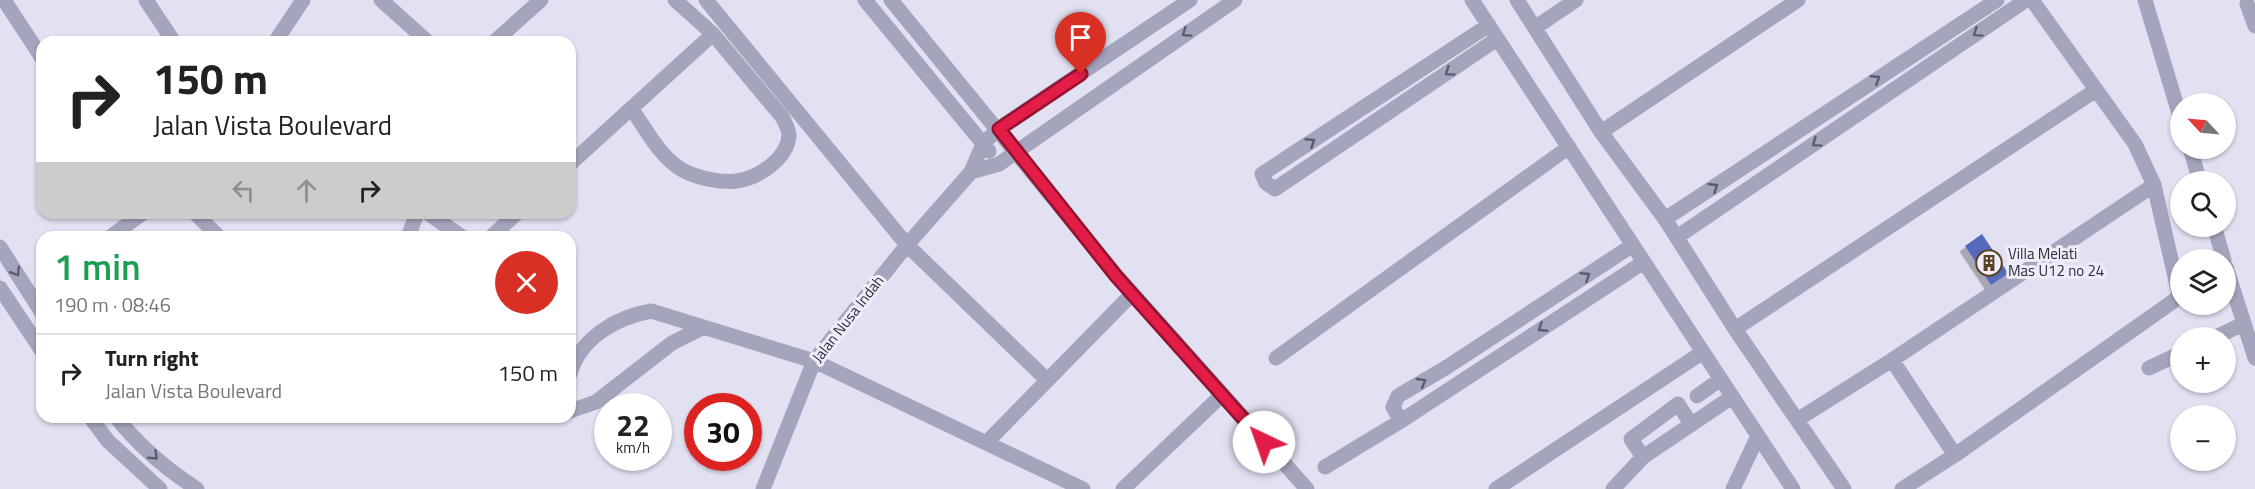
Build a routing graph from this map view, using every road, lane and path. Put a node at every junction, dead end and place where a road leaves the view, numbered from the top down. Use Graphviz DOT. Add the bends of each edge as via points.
graph roads {
  1 [pos="4,0"];
  2 [pos="146,0"];
  3 [pos="381,0"];
  4 [pos="541,0"];
  5 [pos="675,0"];
  6 [pos="706,0"];
  7 [pos="865,0"];
  8 [pos="892,0"];
  9 [pos="1190,0"];
  10 [pos="1235,0"];
  11 [pos="1472,0"];
  12 [pos="1576,0"];
  13 [pos="1797,0"];
  14 [pos="1997,0"];
  15 [pos="2026,0"];
  16 [pos="2032,0"];
  17 [pos="2145,0"];
  18 [pos="1520,1"];
  19 [pos="296,4"];
  20 [pos="2247,4"];
  21 [pos="876,14"];
  22 [pos="1489,25"];
  23 [pos="2255,26"];
  24 [pos="1536,27"];
  25 [pos="713,34"];
  26 [pos="170,36"];
  27 [pos="278,36"];
  28 [pos="422,36"];
  29 [pos="501,36"];
  30 [pos="1497,39"];
  31 [pos="36,49"];
  32 [pos="2096,90"];
  33 [pos="2173,93"];
  34 [pos="631,108"];
  35 [pos="999,129"];
  36 [pos="1601,132"];
  37 [pos="983,144"];
  38 [pos="1569,147"];
  39 [pos="1016,152"];
  40 [pos="576,158"];
  41 [pos="999,164"];
  42 [pos="971,172"];
  43 [pos="2154,185"];
  44 [pos="135,219"];
  45 [pos="201,219"];
  46 [pos="436,219"];
  47 [pos="510,219"];
  48 [pos="1665,219"];
  49 [pos="118,231"];
  50 [pos="213,231"];
  51 [pos="454,231"];
  52 [pos="498,231"];
  53 [pos="1677,237"];
  54 [pos="907,245"];
  55 [pos="1633,245"];
  56 [pos="0,248"];
  57 [pos="1644,262"];
  58 [pos="0,288"];
  59 [pos="36,292"];
  60 [pos="36,294"];
  61 [pos="1132,294"];
  62 [pos="2236,301"];
  63 [pos="14,310"];
  64 [pos="2243,324"];
  65 [pos="704,327"];
  66 [pos="2236,327"];
  67 [pos="1735,329"];
  68 [pos="36,342"];
  69 [pos="1703,352"];
  70 [pos="576,356"];
  71 [pos="1276,358"];
  72 [pos="2170,358"];
  73 [pos="2255,358"];
  74 [pos="814,360"];
  75 [pos="1892,360"];
  76 [pos="2149,368"];
  77 [pos="1721,379"];
  78 [pos="1047,380"];
  79 [pos="1222,396"];
  80 [pos="1697,396"];
  81 [pos="1732,397"];
  82 [pos="576,409"];
  83 [pos="1404,419"];
  84 [pos="1797,420"];
  85 [pos="94,423"];
  86 [pos="121,423"];
  87 [pos="1691,424"];
  88 [pos="1758,436"];
  89 [pos="986,443"];
  90 [pos="1955,455"];
  91 [pos="1643,457"];
  92 [pos="1325,467"];
  93 [pos="171,472"];
  94 [pos="159,489"];
  95 [pos="197,489"];
  96 [pos="764,489"];
  97 [pos="1083,489"];
  98 [pos="1123,489"];
  99 [pos="1307,489"];
  100 [pos="1496,489"];
  101 [pos="1613,489"];
  102 [pos="1733,489"];
  103 [pos="1793,489"];
  104 [pos="1844,489"];
  105 [pos="1902,489"];
  1 -- 31 [label="street"];
  2 -- 26 [label="street"];
  3 -- 28 [label="street"];
  4 -- 29 [label="street"];
  5 -- 25 [label="street"];
  6 -- 54 [label="street"];
  7 -- 21 [label="street"];
  8 -- 21 [label="street"];
  8 -- 35 [label="street"];
  9 -- 35 [label="street"];
  10 -- 39 [label="street, one-way"];
  11 -- 22 [label="street"];
  12 -- 24 [label="street"];
  13 -- 36 [label="street"];
  48 -- 14 [label="street, one-way"];
  15 -- 53 [label="street, one-way"];
  16 -- 32 [label="street"];
  17 -- 33 [label="street"];
  18 -- 24 [label="street"];
  19 -- 27 [label="street"];
  20 -- 23 [label="street"];
  21 -- 37 [label="street"];
  22 -- 30 [label="street"];
  30 -- 22 [label="street, one-way" via="1275,189 1266,183 1263,174"];
  24 -- 36 [label="street"];
  25 -- 34 [label="street"];
  25 -- 34 [label="street" via="783,118 789,134 784,153 767,168 738,181 686,172 670,162"];
  30 -- 38 [label="street"];
  32 -- 43 [label="street" via="2134,144"];
  32 -- 67 [label="street"];
  34 -- 40 [label="street"];
  35 -- 37 [label="street"];
  35 -- 39 [label="street"];
  36 -- 48 [label="street"];
  37 -- 41 [label="street"];
  37 -- 42 [label="street"];
  38 -- 55 [label="street"];
  38 -- 71 [label="street"];
  39 -- 41 [label="street"];
  39 -- 61 [label="street"];
  41 -- 42 [label="street"];
  42 -- 54 [label="street, Jalan Nusa Indah"];
  43 -- 75 [label="street"];
  43 -- 90 [label="street" via="2180,290 2175,300"];
  44 -- 49 [label="street"];
  45 -- 50 [label="street"];
  46 -- 51 [label="street"];
  47 -- 52 [label="street"];
  48 -- 53 [label="street"];
  53 -- 67 [label="street"];
  54 -- 74 [label="street, Jalan Nusa Indah"];
  54 -- 78 [label="street"];
  55 -- 57 [label="street"];
  83 -- 55 [label="street, one-way" via="1393,407 1398,396"];
  56 -- 59 [label="street, one-way"];
  57 -- 69 [label="street"];
  57 -- 83 [label="street, one-way"];
  58 -- 63 [label="street"];
  60 -- 63 [label="street"];
  61 -- 78 [label="street"];
  61 -- 79 [label="street"];
  62 -- 64 [label="street"];
  63 -- 68 [label="street"];
  64 -- 66 [label="street"];
  64 -- 73 [label="street"];
  65 -- 70 [label="street" via="651,311 626,315 585,344"];
  65 -- 74 [label="street"];
  65 -- 82 [label="street" via="672,343 596,402"];
  67 -- 84 [label="street"];
  69 -- 77 [label="street"];
  69 -- 100 [label="street"];
  72 -- 76 [label="street"];
  74 -- 89 [label="street"];
  74 -- 96 [label="street, Jalan Nusa Indah"];
  75 -- 84 [label="street"];
  75 -- 90 [label="street"];
  77 -- 80 [label="street"];
  77 -- 81 [label="street"];
  78 -- 89 [label="street"];
  79 -- 98 [label="street"];
  79 -- 99 [label="street"];
  81 -- 87 [label="street"];
  81 -- 88 [label="street"];
  83 -- 92 [label="street"];
  84 -- 104 [label="street"];
  85 -- 94 [label="street"];
  86 -- 93 [label="street, one-way"];
  87 -- 91 [label="street"];
  87 -- 91 [label="street" via="1678,404 1631,439"];
  88 -- 102 [label="street"];
  88 -- 103 [label="street"];
  89 -- 97 [label="street"];
  90 -- 105 [label="street"];
  91 -- 101 [label="street"];
  93 -- 94 [label="street"];
  93 -- 95 [label="street"];
}
